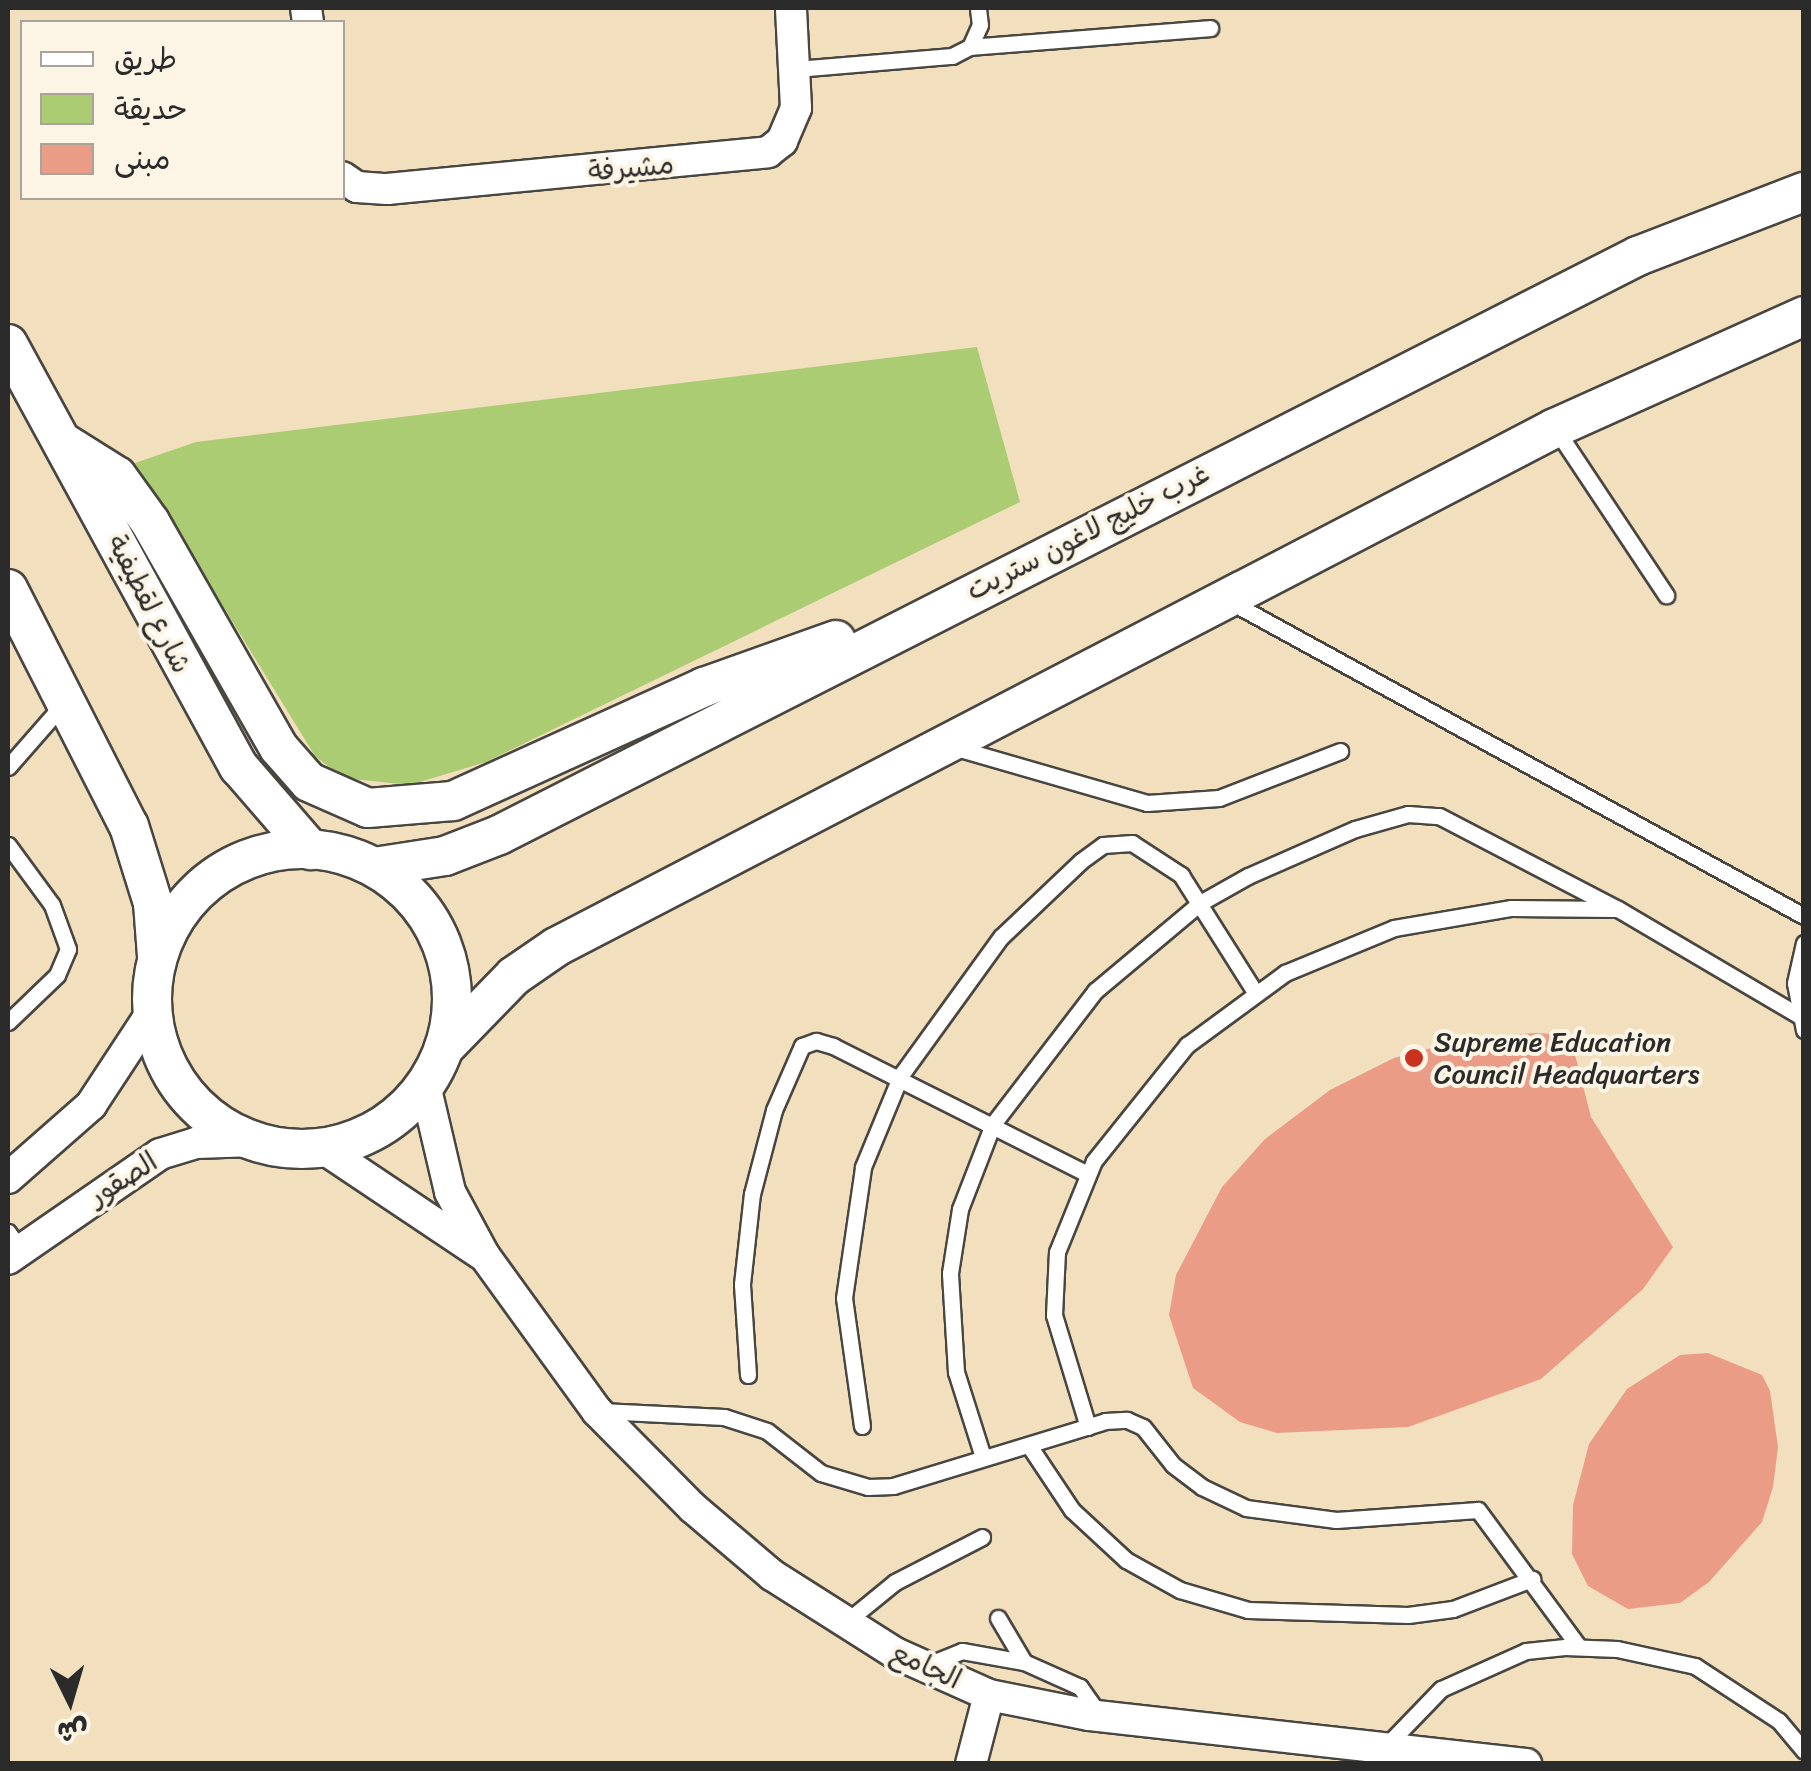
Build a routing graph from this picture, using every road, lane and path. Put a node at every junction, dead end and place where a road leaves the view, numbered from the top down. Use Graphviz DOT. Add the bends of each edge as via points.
graph roads {
  1 [pos="790,8"];
  2 [pos="978,8"];
  3 [pos="1210,28"];
  4 [pos="970,47"];
  5 [pos="796,70"];
  6 [pos="345,178"];
  7 [pos="1804,192"];
  8 [pos="1804,316"];
  9 [pos="8,344"];
  10 [pos="1555,428"];
  11 [pos="64,443"];
  12 [pos="8,589"];
  13 [pos="1666,595"];
  14 [pos="1225,599"];
  15 [pos="902,626"];
  16 [pos="66,701"];
  17 [pos="944,745"];
  18 [pos="1340,751"];
  19 [pos="8,767"];
  20 [pos="8,845"];
  21 [pos="311,850"];
  22 [pos="374,867"];
  23 [pos="1200,903"];
  24 [pos="1618,909"];
  25 [pos="1804,916"];
  26 [pos="1804,944"];
  27 [pos="157,959"];
  28 [pos="1255,992"];
  29 [pos="152,1012"];
  30 [pos="8,1022"];
  31 [pos="1801,1023"];
  32 [pos="444,1048"];
  33 [pos="900,1079"];
  34 [pos="426,1085"];
  35 [pos="993,1124"];
  36 [pos="255,1141"];
  37 [pos="322,1147"];
  38 [pos="1088,1174"];
  39 [pos="8,1178"];
  40 [pos="12,1247"];
  41 [pos="484,1255"];
  42 [pos="748,1376"];
  43 [pos="597,1410"];
  44 [pos="862,1426"];
  45 [pos="1088,1427"];
  46 [pos="1030,1447"];
  47 [pos="983,1457"];
  48 [pos="982,1537"];
  49 [pos="1532,1579"];
  50 [pos="998,1618"];
  51 [pos="846,1622"];
  52 [pos="1579,1647"];
  53 [pos="1024,1662"];
  54 [pos="924,1666"];
  55 [pos="989,1695"];
  56 [pos="1100,1716"];
  57 [pos="1384,1748"];
  58 [pos="1804,1751"];
  59 [pos="971,1764"];
  60 [pos="1526,1764"];
  1 -- 5 [label="street, مشيرفة"];
  2 -- 4 [label="lane" via="980,25"];
  3 -- 4 [label="lane"];
  4 -- 5 [label="lane" via="952,56"];
  5 -- 6 [label="street, مشيرفة" via="792,124 768,152 386,189 357,187"];
  7 -- 15 [label="street, غرب خليج لاغون ستريت" via="1638,256"];
  8 -- 10 [label="street"];
  9 -- 11 [label="street, شارع لقطيفية"];
  10 -- 13 [label="lane"];
  10 -- 14 [label="street"];
  11 -- 15 [label="street" via="117,476 150,522 278,748 310,782 368,808 453,801 704,687 844,638"];
  11 -- 21 [label="street, شارع لقطيفية" via="239,767 260,799"];
  12 -- 16 [label="street"];
  14 -- 17 [label="street"];
  14 -- 25 [label="lane"];
  15 -- 22 [label="street, غرب خليج لاغون ستريت" via="499,835 446,856"];
  16 -- 19 [label="lane"];
  16 -- 27 [label="street" via="145,867"];
  17 -- 18 [label="lane" via="1147,803 1219,798"];
  17 -- 32 [label="street" via="556,947 514,976"];
  20 -- 30 [label="lane" via="52,905 68,949 57,975"];
  21 -- 22 [label="street"];
  21 -- 27 [label="street" via="260,855 214,877 179,913"];
  22 -- 32 [label="street" via="413,898 441,940 452,990"];
  23 -- 24 [label="lane" via="1300,849 1424,814 1454,821"];
  23 -- 28 [label="lane"];
  23 -- 33 [label="lane" via="1160,856 1132,843 1104,846 1001,937 963,981"];
  23 -- 35 [label="lane" via="1095,991"];
  24 -- 28 [label="lane" via="1511,908 1394,928 1338,947"];
  24 -- 31 [label="lane"];
  26 -- 31 [label="lane" via="1796,983"];
  27 -- 29 [label="street"];
  28 -- 38 [label="lane" via="1187,1045 1145,1090"];
  29 -- 36 [label="street" via="164,1060 192,1101"];
  29 -- 39 [label="street" via="91,1105"];
  32 -- 34 [label="street"];
  33 -- 35 [label="lane"];
  33 -- 42 [label="lane" via="823,1042 797,1052 752,1194 742,1284"];
  33 -- 44 [label="lane" via="863,1166 847,1245 846,1346"];
  34 -- 37 [label="street" via="369,1133"];
  34 -- 41 [label="street, الجامع" via="439,1163"];
  35 -- 38 [label="lane"];
  35 -- 47 [label="lane" via="960,1209 950,1272 956,1372"];
  36 -- 37 [label="street"];
  36 -- 40 [label="street, الصقور" via="196,1143 160,1154"];
  37 -- 41 [label="street, الجامع"];
  38 -- 45 [label="lane" via="1057,1252 1054,1315"];
  41 -- 43 [label="street, الجامع"];
  43 -- 47 [label="lane" via="724,1417 767,1431 822,1472 868,1486 892,1486"];
  43 -- 51 [label="street, الجامع" via="693,1508 772,1575"];
  45 -- 46 [label="lane"];
  45 -- 49 [label="lane" via="1120,1418 1136,1423 1202,1488 1264,1512 1336,1520 1478,1510"];
  46 -- 47 [label="lane"];
  46 -- 49 [label="lane" via="1072,1510 1126,1560 1180,1590 1248,1610 1408,1616 1453,1608"];
  48 -- 51 [label="lane" via="895,1582"];
  49 -- 52 [label="lane"];
  50 -- 53 [label="lane"];
  51 -- 54 [label="street, الجامع"];
  52 -- 57 [label="lane" via="1526,1652 1480,1668 1442,1689"];
  52 -- 58 [label="lane" via="1695,1666 1779,1721"];
  53 -- 54 [label="lane" via="962,1652"];
  53 -- 56 [label="lane" via="1080,1687"];
  54 -- 55 [label="street, الجامع"];
  55 -- 56 [label="street, الجامع"];
  55 -- 59 [label="street"];
  56 -- 57 [label="street, الجامع"];
  57 -- 60 [label="street, الجامع"];
}
